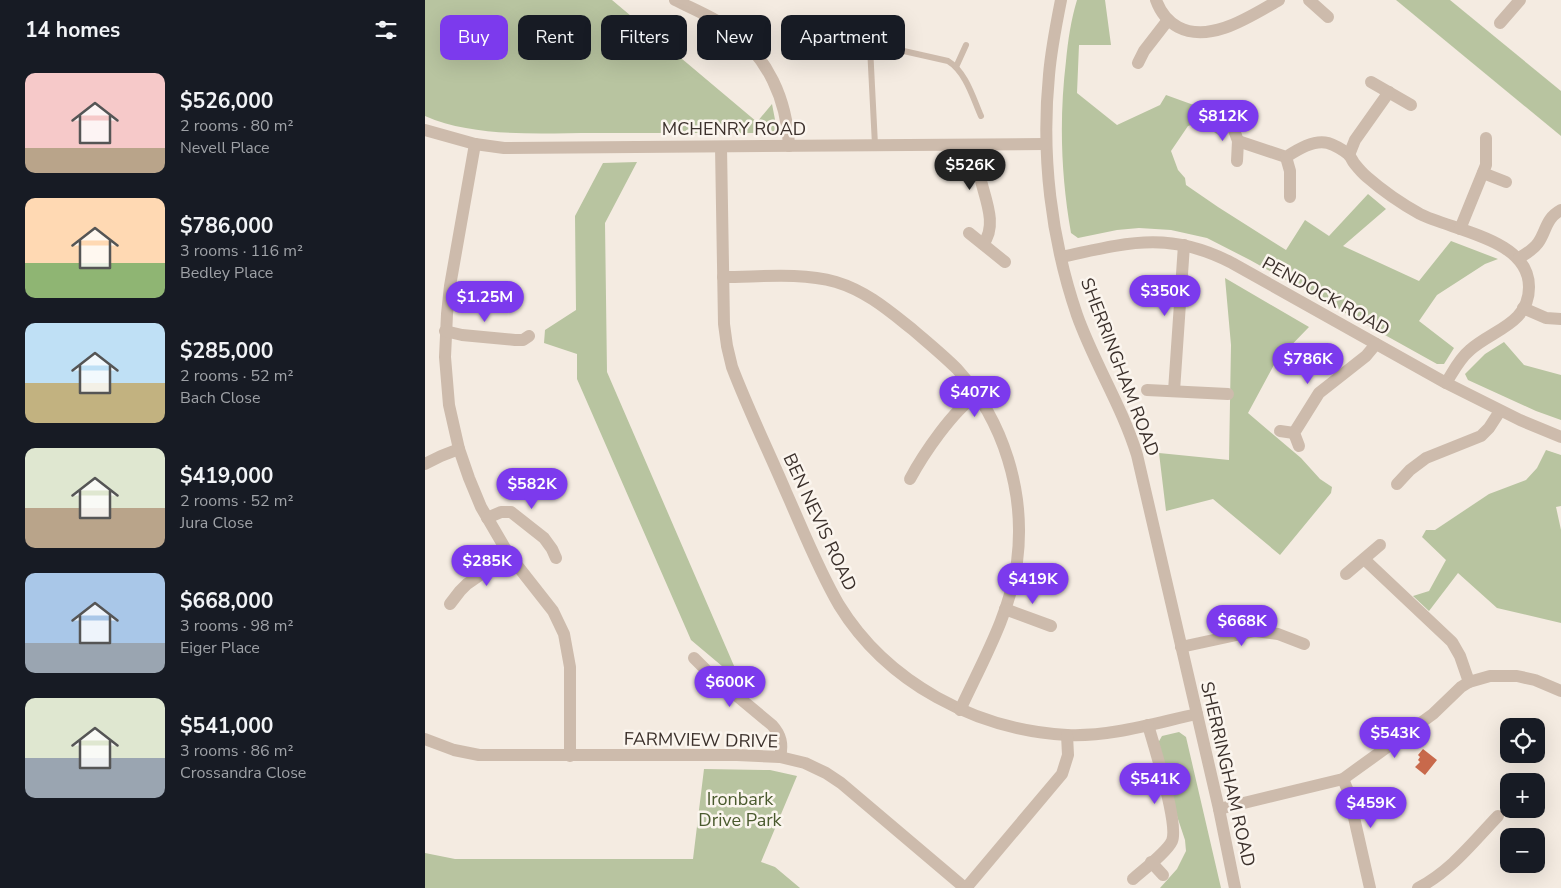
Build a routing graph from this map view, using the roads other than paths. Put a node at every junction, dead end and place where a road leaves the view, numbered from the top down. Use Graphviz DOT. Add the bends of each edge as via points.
graph roads {
  1 [pos="675,0"];
  2 [pos="1061,0"];
  3 [pos="1157,0"];
  4 [pos="1279,0"];
  5 [pos="1309,0"];
  6 [pos="1520,0"];
  7 [pos="1328,18"];
  8 [pos="1168,20"];
  9 [pos="1501,23"];
  10 [pos="966,45"];
  11 [pos="905,51"];
  12 [pos="871,60"];
  13 [pos="1139,63"];
  14 [pos="956,67"];
  15 [pos="1371,82"];
  16 [pos="1389,92"];
  17 [pos="1411,105"];
  18 [pos="981,116"];
  19 [pos="1230,119"];
  20 [pos="425,130"];
  21 [pos="1486,138"];
  22 [pos="1238,141"];
  23 [pos="475,144"];
  24 [pos="1047,144"];
  25 [pos="875,145"];
  26 [pos="978,145"];
  27 [pos="789,146"];
  28 [pos="721,147"];
  29 [pos="1349,155"];
  30 [pos="1286,157"];
  31 [pos="1237,161"];
  32 [pos="1483,172"];
  33 [pos="1506,182"];
  34 [pos="1290,197"];
  35 [pos="1561,210"];
  36 [pos="1460,229"];
  37 [pos="969,233"];
  38 [pos="983,244"];
  39 [pos="1184,245"];
  40 [pos="1061,257"];
  41 [pos="1519,258"];
  42 [pos="1005,262"];
  43 [pos="723,277"];
  44 [pos="1523,308"];
  45 [pos="1561,319"];
  46 [pos="445,331"];
  47 [pos="529,336"];
  48 [pos="1375,344"];
  49 [pos="1446,384"];
  50 [pos="1147,390"];
  51 [pos="1174,391"];
  52 [pos="1229,394"];
  53 [pos="976,395"];
  54 [pos="1500,411"];
  55 [pos="1280,431"];
  56 [pos="1294,433"];
  57 [pos="1561,437"];
  58 [pos="1299,446"];
  59 [pos="459,449"];
  60 [pos="425,464"];
  61 [pos="910,479"];
  62 [pos="1397,484"];
  63 [pos="487,518"];
  64 [pos="1380,545"];
  65 [pos="509,554"];
  66 [pos="556,558"];
  67 [pos="1364,559"];
  68 [pos="1346,574"];
  69 [pos="450,604"];
  70 [pos="1005,609"];
  71 [pos="1051,626"];
  72 [pos="1304,644"];
  73 [pos="1181,647"];
  74 [pos="694,658"];
  75 [pos="1469,682"];
  76 [pos="1561,691"];
  77 [pos="960,710"];
  78 [pos="1197,714"];
  79 [pos="1148,725"];
  80 [pos="1067,734"];
  81 [pos="425,739"];
  82 [pos="570,756"];
  83 [pos="780,757"];
  84 [pos="1343,779"];
  85 [pos="1219,809"];
  86 [pos="1498,816"];
  87 [pos="1151,862"];
  88 [pos="1163,875"];
  89 [pos="1133,879"];
  90 [pos="966,888"];
  91 [pos="1235,888"];
  92 [pos="1370,888"];
  93 [pos="1418,888"];
  1 -- 27 [label="street" via="730,29 757,55 779,93 787,118"];
  2 -- 24 [label="street, SHERRINGHAM ROAD" via="1049,76"];
  3 -- 8 [label="street"];
  4 -- 8 [label="street" via="1247,19 1206,32 1191,32"];
  5 -- 7 [label="street"];
  6 -- 9 [label="street"];
  8 -- 13 [label="street" via="1144,51"];
  10 -- 14 [label="lane"];
  11 -- 14 [label="lane" via="948,61"];
  12 -- 25 [label="lane"];
  14 -- 18 [label="lane"];
  15 -- 16 [label="street"];
  16 -- 17 [label="street"];
  16 -- 29 [label="street" via="1355,140"];
  19 -- 22 [label="street"];
  20 -- 23 [label="street, MCHENRY ROAD"];
  21 -- 32 [label="street" via="1487,162"];
  22 -- 30 [label="street"];
  22 -- 31 [label="street"];
  23 -- 28 [label="street, MCHENRY ROAD" via="504,148"];
  23 -- 46 [label="street"];
  24 -- 26 [label="street, MCHENRY ROAD"];
  24 -- 40 [label="street, SHERRINGHAM ROAD" via="1050,194"];
  25 -- 26 [label="street, MCHENRY ROAD"];
  25 -- 27 [label="street, MCHENRY ROAD"];
  26 -- 38 [label="street" via="979,174 989,216 989,234"];
  27 -- 28 [label="street, MCHENRY ROAD"];
  28 -- 43 [label="street, BEN NEVIS ROAD"];
  29 -- 30 [label="street" via="1327,143 1305,145"];
  29 -- 36 [label="street" via="1367,177 1401,202 1428,218"];
  30 -- 34 [label="street" via="1290,171"];
  32 -- 33 [label="street"];
  32 -- 36 [label="street"];
  35 -- 41 [label="street" via="1548,221 1536,246"];
  36 -- 41 [label="street" via="1504,247"];
  37 -- 38 [label="street"];
  38 -- 42 [label="street"];
  39 -- 40 [label="street, PENDOCK ROAD" via="1132,242"];
  39 -- 48 [label="street, PENDOCK ROAD" via="1223,259"];
  39 -- 51 [label="street"];
  40 -- 73 [label="street, SHERRINGHAM ROAD" via="1089,346 1134,445"];
  41 -- 44 [label="street" via="1526,269 1529,285"];
  43 -- 53 [label="street" via="806,277 836,282 861,292 887,308 937,350 958,370"];
  43 -- 77 [label="street, BEN NEVIS ROAD" via="725,335 732,367 831,591 856,628 891,665"];
  44 -- 45 [label="street" via="1546,318"];
  44 -- 49 [label="street" via="1512,323 1466,353"];
  46 -- 47 [label="street" via="515,340"];
  46 -- 59 [label="street" via="449,405"];
  48 -- 49 [label="street, PENDOCK ROAD"];
  48 -- 56 [label="street" via="1366,356 1319,393"];
  49 -- 54 [label="street, PENDOCK ROAD"];
  50 -- 51 [label="street"];
  51 -- 52 [label="street"];
  53 -- 61 [label="street" via="964,404 926,452"];
  53 -- 70 [label="street" via="1001,441 1017,502 1017,555"];
  54 -- 57 [label="street, PENDOCK ROAD"];
  54 -- 62 [label="street" via="1481,436 1426,458"];
  55 -- 56 [label="street"];
  56 -- 58 [label="street"];
  59 -- 60 [label="street"];
  59 -- 63 [label="street"];
  63 -- 65 [label="street"];
  63 -- 66 [label="street" via="511,512 544,538"];
  64 -- 67 [label="street"];
  65 -- 69 [label="street" via="467,584"];
  65 -- 82 [label="street" via="553,610 564,634 570,667"];
  67 -- 68 [label="street"];
  67 -- 75 [label="street" via="1453,642"];
  70 -- 71 [label="street"];
  70 -- 77 [label="street"];
  72 -- 73 [label="street" via="1278,634 1255,631"];
  73 -- 78 [label="street, SHERRINGHAM ROAD"];
  74 -- 83 [label="street" via="779,733"];
  75 -- 76 [label="street" via="1490,676 1517,676"];
  75 -- 84 [label="street" via="1433,714"];
  77 -- 80 [label="street, BEN NEVIS ROAD" via="1018,728"];
  78 -- 79 [label="street, BEN NEVIS ROAD"];
  78 -- 85 [label="street, SHERRINGHAM ROAD"];
  79 -- 80 [label="street, BEN NEVIS ROAD" via="1099,733"];
  79 -- 87 [label="street" via="1173,830 1169,845"];
  80 -- 90 [label="street, FARMVIEW DRIVE" via="1068,755 1062,774"];
  81 -- 82 [label="street, FARMVIEW DRIVE" via="479,755"];
  82 -- 83 [label="street, FARMVIEW DRIVE"];
  83 -- 90 [label="street, FARMVIEW DRIVE" via="816,767 835,778"];
  84 -- 85 [label="street"];
  84 -- 92 [label="street"];
  85 -- 91 [label="street, SHERRINGHAM ROAD"];
  86 -- 93 [label="street" via="1453,864"];
  87 -- 88 [label="street"];
  87 -- 89 [label="street"];
}
